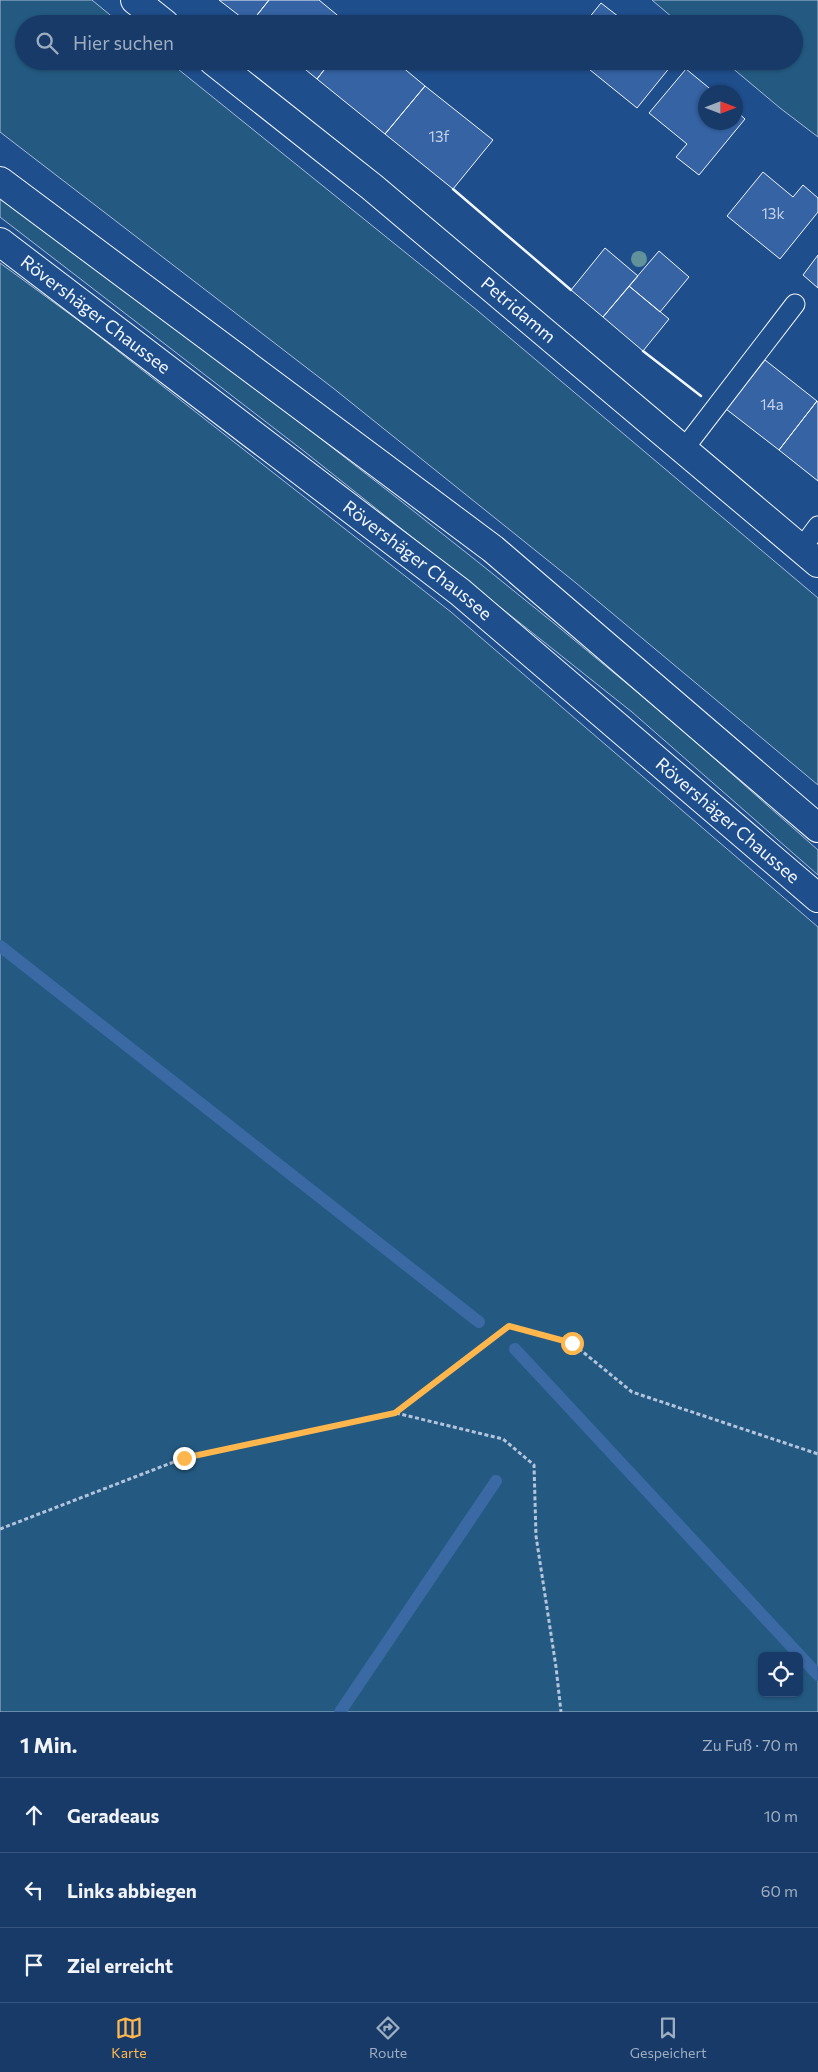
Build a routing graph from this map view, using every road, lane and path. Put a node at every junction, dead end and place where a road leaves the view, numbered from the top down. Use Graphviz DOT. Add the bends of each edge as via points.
graph roads {
  1 [pos="135,0"];
  2 [pos="154,15"];
  3 [pos="224,70"];
  4 [pos="0,181"];
  5 [pos="0,242"];
  6 [pos="795,304"];
  7 [pos="683,450"];
  8 [pos="818,526"];
  9 [pos="809,556"];
  10 [pos="818,828"];
  11 [pos="818,898"];
  12 [pos="395,1413"];
  13 [pos="818,1454"];
  14 [pos="0,1529"];
  15 [pos="561,1712"];
  1 -- 2 [label="main road"];
  3 -- 7 [label="main road, Petridamm" via="372,187"];
  4 -- 10 [label="main road" via="493,549"];
  5 -- 11 [label="main road, Rövershäger Chaussee" via="460,592"];
  6 -- 7 [label="lane"];
  7 -- 9 [label="main road, Petridamm"];
  8 -- 9 [label="lane"];
  12 -- 13 [label="path" via="509,1326 572,1343 632,1392"];
  12 -- 14 [label="path" via="184,1458"];
  12 -- 15 [label="path" via="503,1440 534,1465 536,1536"];
}
